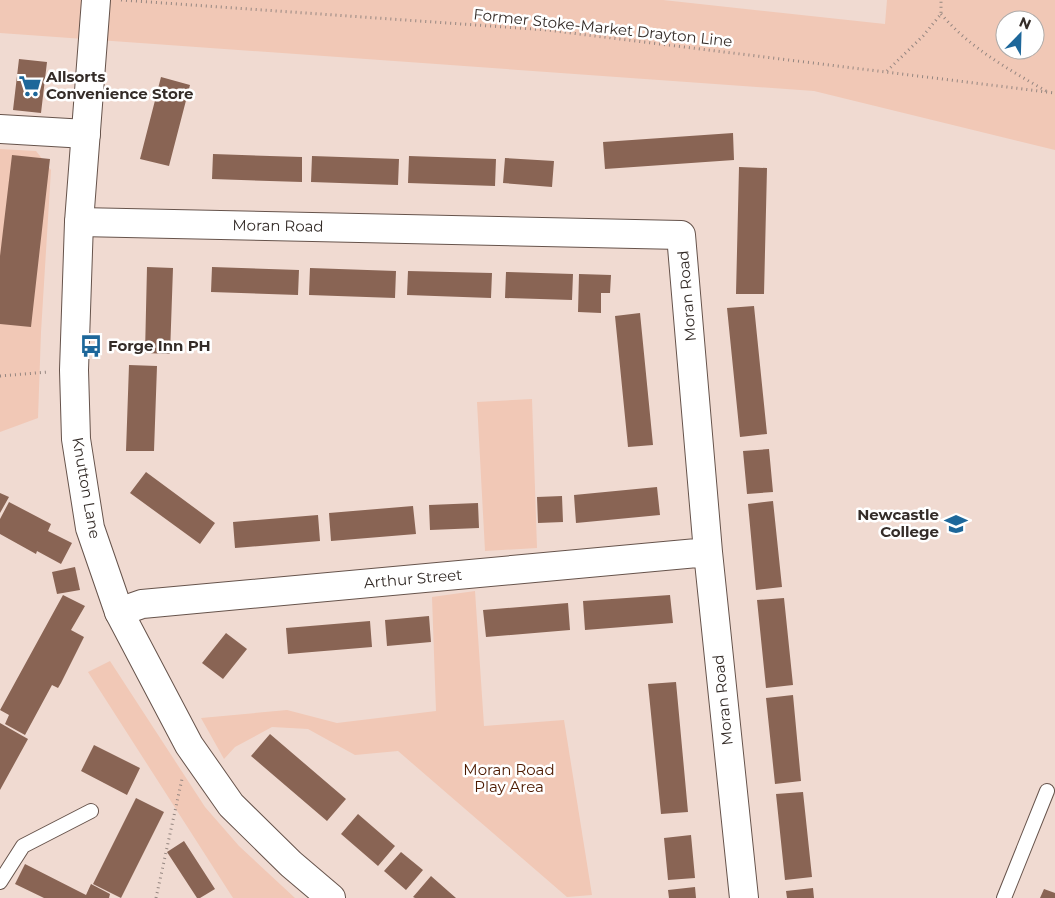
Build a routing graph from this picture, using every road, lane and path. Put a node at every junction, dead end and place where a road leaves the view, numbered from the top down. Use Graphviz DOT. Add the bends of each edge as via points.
graph roads {
  1 [pos="96,0"];
  2 [pos="118,0"];
  3 [pos="941,0"];
  4 [pos="941,14"];
  5 [pos="887,71"];
  6 [pos="1048,92"];
  7 [pos="1055,93"];
  8 [pos="0,129"];
  9 [pos="86,134"];
  10 [pos="79,222"];
  11 [pos="74,370"];
  12 [pos="0,376"];
  13 [pos="708,552"];
  14 [pos="119,612"];
  15 [pos="189,745"];
  16 [pos="1047,791"];
  17 [pos="91,811"];
  18 [pos="0,882"];
  19 [pos="156,898"];
  20 [pos="330,898"];
  21 [pos="744,898"];
  22 [pos="1004,898"];
  1 -- 9 [label="street, Knutton Lane"];
  2 -- 5 [label="path, Former Stoke-Market Drayton Line" via="547,30"];
  3 -- 4 [label="path"];
  4 -- 5 [label="path"];
  4 -- 6 [label="path" via="958,33 999,64"];
  5 -- 6 [label="path, Former Stoke-Market Drayton Line"];
  6 -- 7 [label="path, Former Stoke-Market Drayton Line"];
  8 -- 9 [label="street"];
  9 -- 10 [label="street, Knutton Lane"];
  10 -- 11 [label="street, Knutton Lane"];
  10 -- 13 [label="street, Moran Road" via="681,235"];
  11 -- 12 [label="path"];
  11 -- 14 [label="street, Knutton Lane" via="76,439 90,528"];
  13 -- 14 [label="street, Arthur Street" via="142,604"];
  13 -- 21 [label="street, Moran Road"];
  14 -- 15 [label="street, Knutton Lane"];
  15 -- 19 [label="path"];
  15 -- 20 [label="street, Knutton Lane" via="231,805"];
  16 -- 22 [label="lane"];
  17 -- 18 [label="lane" via="23,846"];
}
